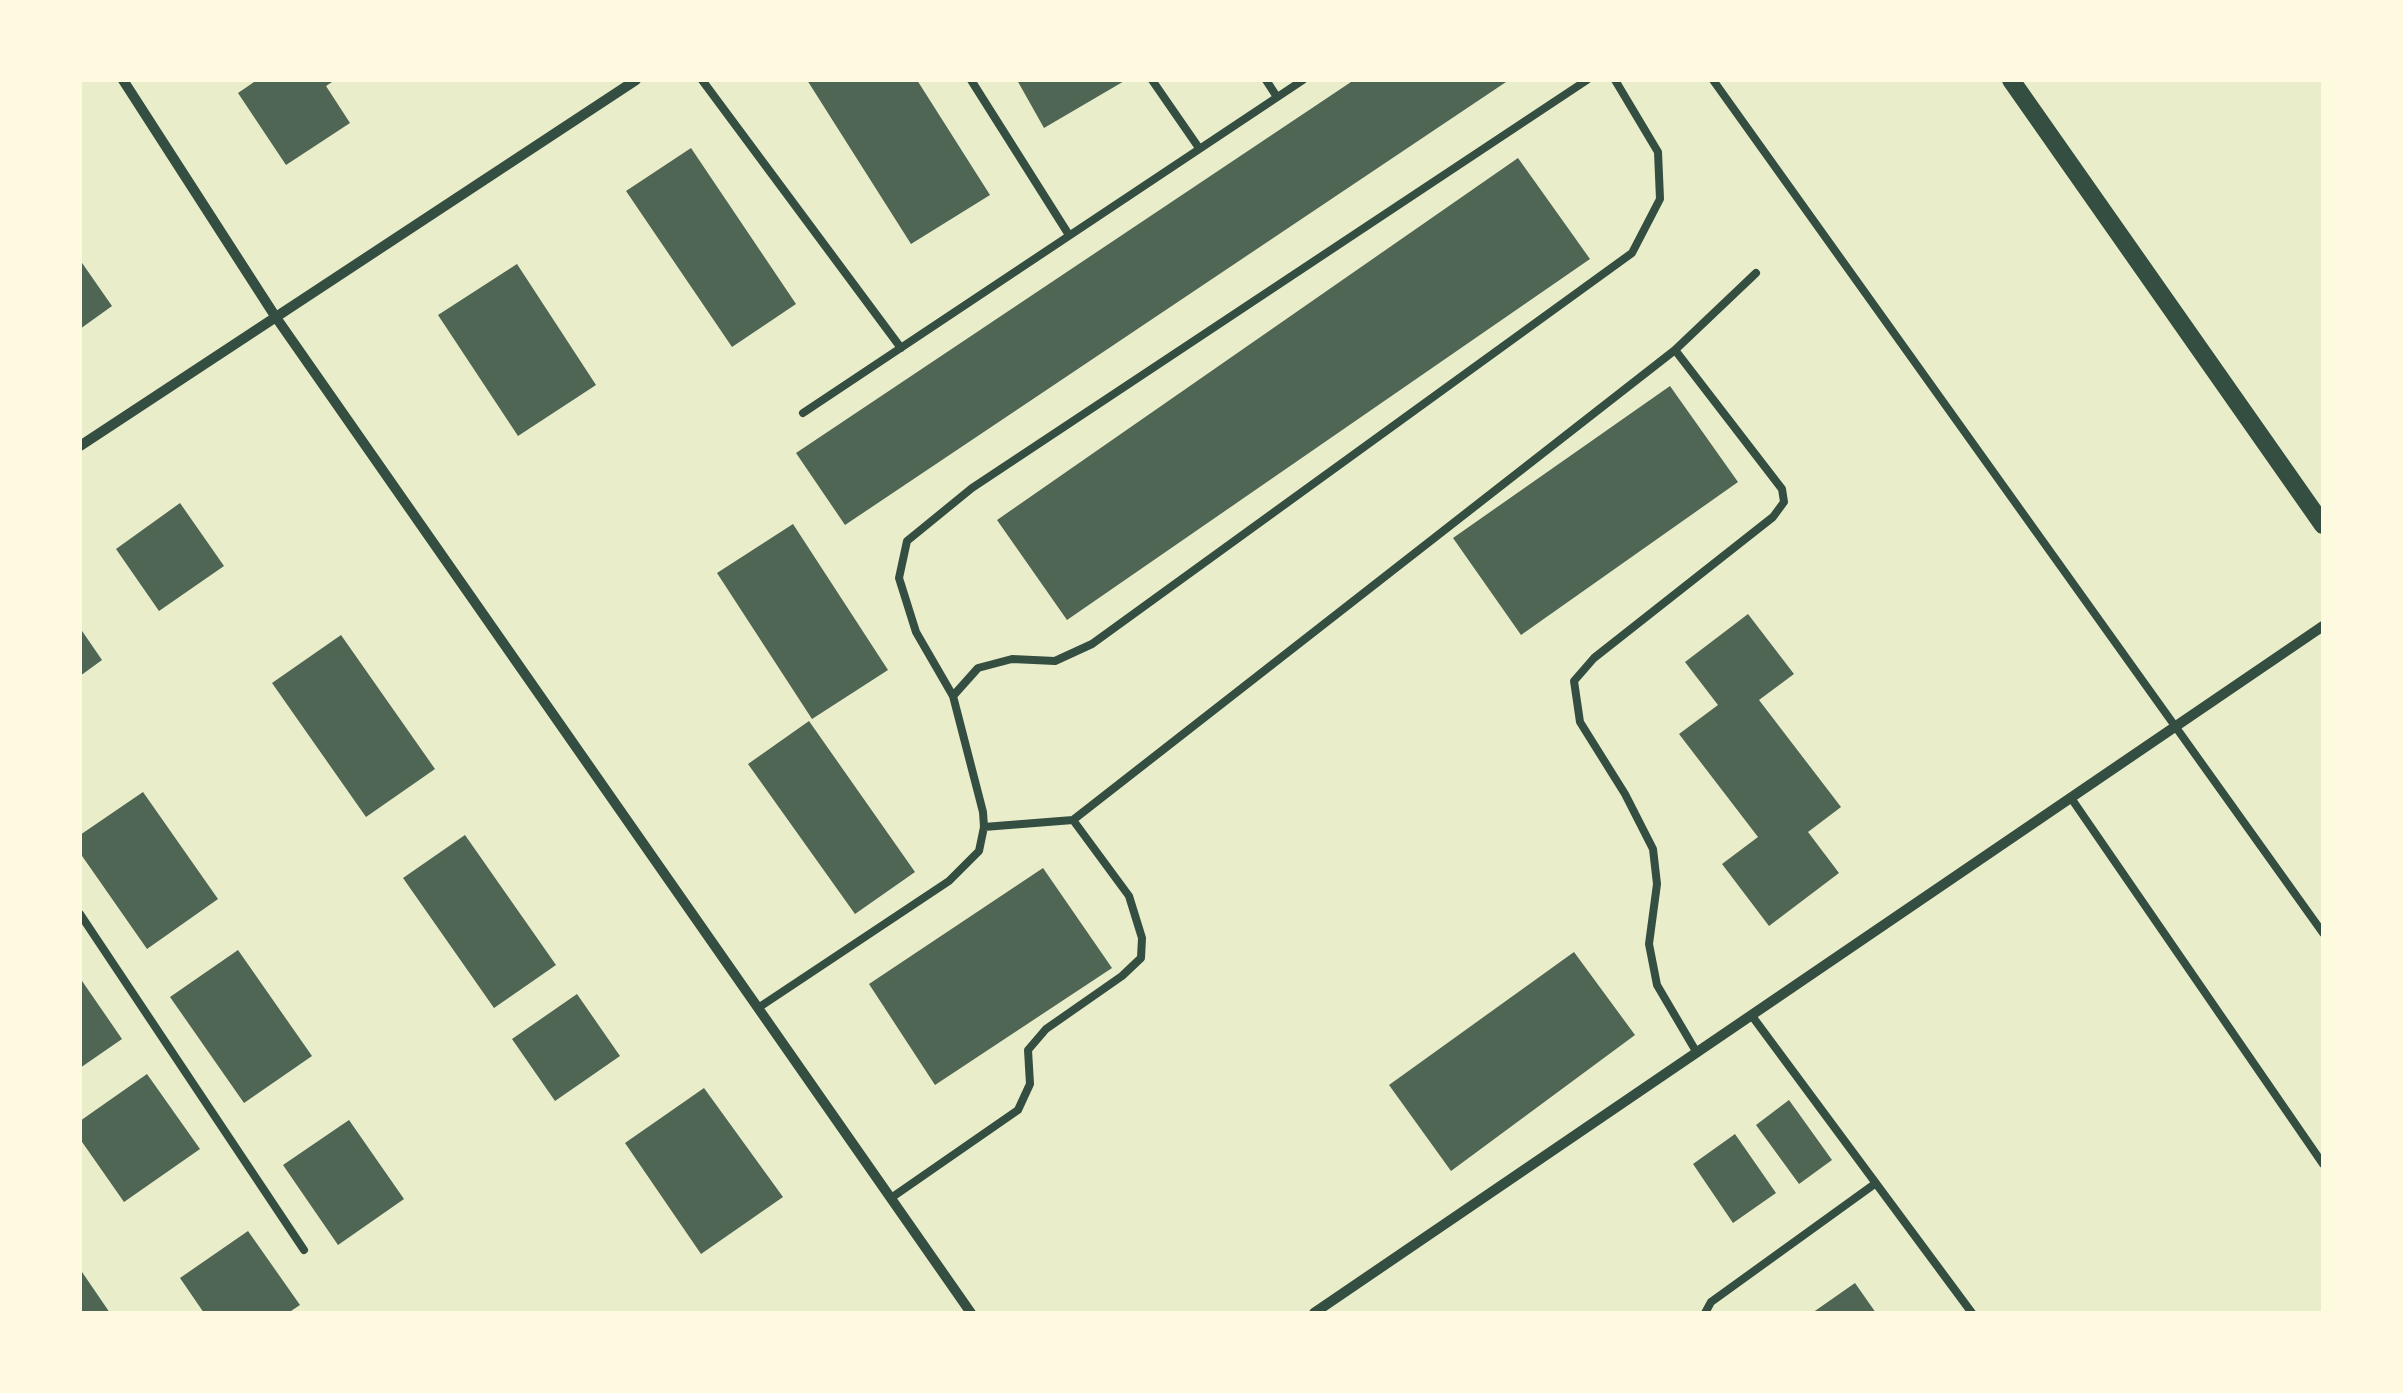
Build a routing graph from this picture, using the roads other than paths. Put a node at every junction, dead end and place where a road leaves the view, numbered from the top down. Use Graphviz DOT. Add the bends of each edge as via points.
graph roads {
  1 [pos="123,80"];
  2 [pos="636,80"];
  3 [pos="702,80"];
  4 [pos="971,80"];
  5 [pos="1152,80"];
  6 [pos="1266,80"];
  7 [pos="1304,80"];
  8 [pos="1587,80"];
  9 [pos="1615,80"];
  10 [pos="1713,80"];
  11 [pos="2011,80"];
  12 [pos="1277,96"];
  13 [pos="1199,148"];
  14 [pos="1069,235"];
  15 [pos="1756,273"];
  16 [pos="276,316"];
  17 [pos="901,348"];
  18 [pos="1675,350"];
  19 [pos="804,413"];
  20 [pos="80,446"];
  21 [pos="2323,525"];
  22 [pos="2323,626"];
  23 [pos="953,696"];
  24 [pos="2176,726"];
  25 [pos="2071,798"];
  26 [pos="1073,820"];
  27 [pos="984,827"];
  28 [pos="80,914"];
  29 [pos="2323,934"];
  30 [pos="758,1008"];
  31 [pos="1752,1016"];
  32 [pos="1696,1053"];
  33 [pos="2323,1164"];
  34 [pos="1876,1184"];
  35 [pos="891,1198"];
  36 [pos="304,1250"];
  37 [pos="971,1313"];
  38 [pos="1314,1313"];
  39 [pos="1706,1313"];
  40 [pos="1972,1313"];
  1 -- 16 [label="street"];
  2 -- 16 [label="street"];
  3 -- 17 [label="lane"];
  4 -- 14 [label="lane"];
  5 -- 13 [label="lane"];
  6 -- 12 [label="lane"];
  7 -- 12 [label="lane"];
  8 -- 23 [label="lane" via="972,488 907,541 899,578 916,632"];
  9 -- 23 [label="lane" via="1658,152 1660,200 1632,253 1092,644 1055,661 1012,659 978,668"];
  10 -- 24 [label="lane"];
  11 -- 21 [label="street"];
  12 -- 13 [label="lane"];
  13 -- 14 [label="lane"];
  14 -- 17 [label="lane"];
  15 -- 18 [label="lane"];
  16 -- 20 [label="street"];
  16 -- 30 [label="street"];
  17 -- 19 [label="lane"];
  18 -- 26 [label="lane"];
  18 -- 32 [label="lane" via="1782,490 1784,502 1574,681 1580,722 1653,849 1649,944 1657,985"];
  22 -- 24 [label="street"];
  23 -- 27 [label="lane"];
  24 -- 25 [label="street"];
  24 -- 29 [label="lane"];
  25 -- 31 [label="street"];
  25 -- 33 [label="lane"];
  26 -- 27 [label="lane"];
  26 -- 35 [label="lane" via="1129,896 1142,938 1140,958 1028,1050 1030,1084 1018,1110"];
  27 -- 30 [label="lane" via="979,851 949,881"];
  28 -- 36 [label="lane"];
  30 -- 35 [label="street"];
  31 -- 32 [label="street"];
  31 -- 34 [label="lane"];
  32 -- 38 [label="street"];
  34 -- 39 [label="lane" via="1710,1302"];
  34 -- 40 [label="lane"];
  35 -- 37 [label="street"];
}
